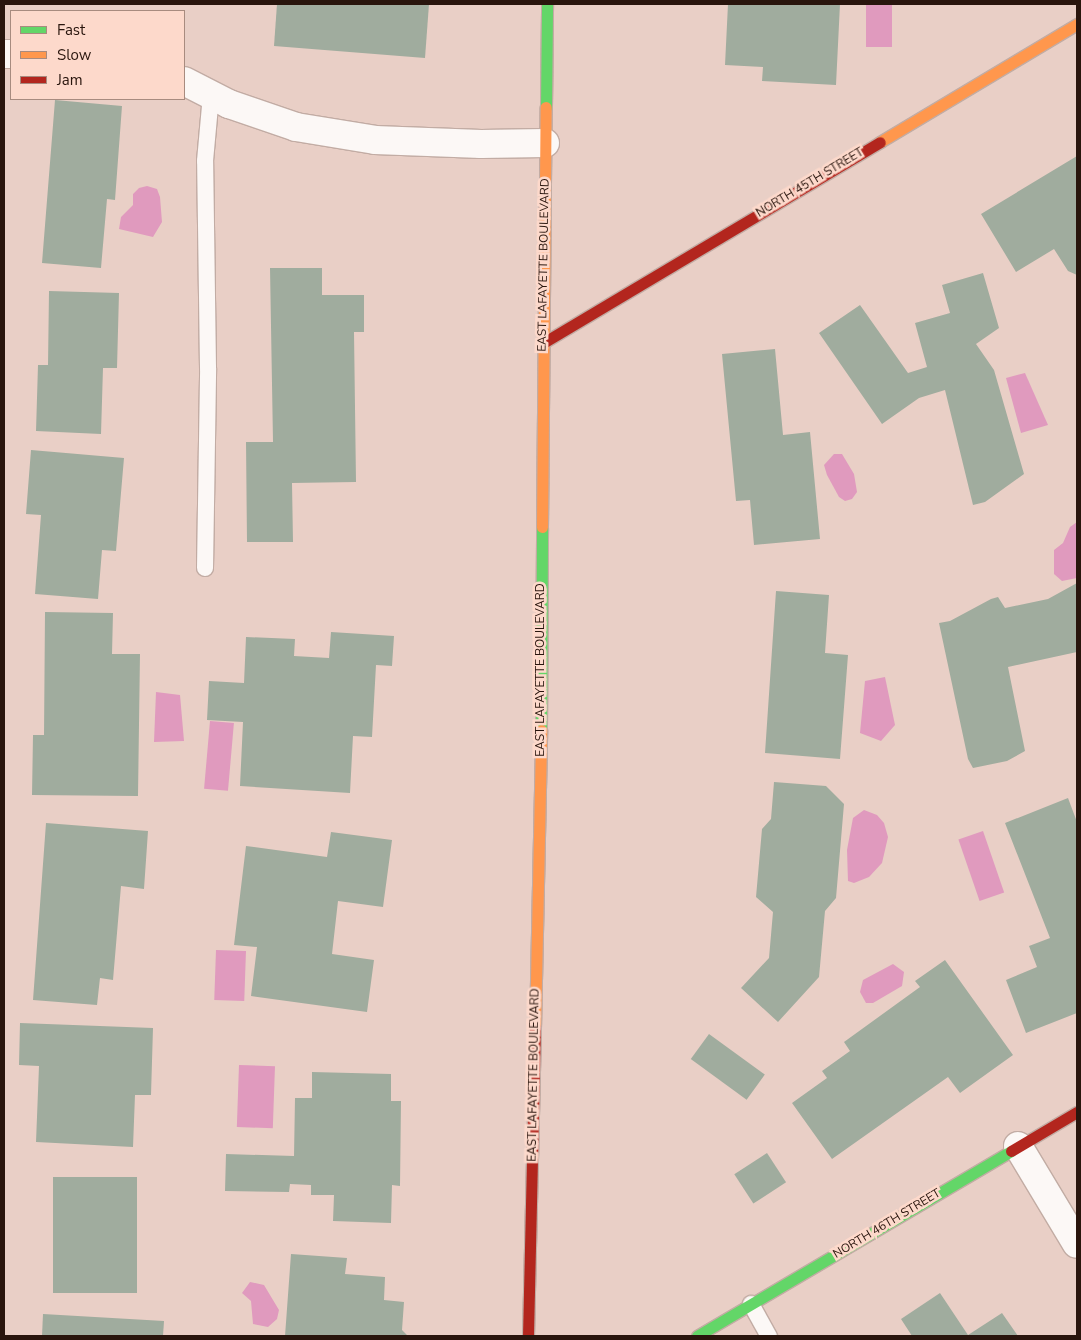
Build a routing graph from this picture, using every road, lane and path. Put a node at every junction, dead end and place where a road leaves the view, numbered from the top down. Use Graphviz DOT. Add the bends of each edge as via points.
graph roads {
  1 [pos="547,4"];
  2 [pos="1077,24"];
  3 [pos="185,82"];
  4 [pos="211,95"];
  5 [pos="545,143"];
  6 [pos="543,343"];
  7 [pos="205,568"];
  8 [pos="1077,1112"];
  9 [pos="1018,1146"];
  10 [pos="1077,1244"];
  11 [pos="751,1304"];
  12 [pos="528,1336"];
  13 [pos="697,1336"];
  14 [pos="768,1336"];
  1 -- 5 [label="street, EAST LAFAYETTE BOULEVARD"];
  2 -- 6 [label="street, NORTH 45TH STREET"];
  3 -- 4 [label="street"];
  4 -- 5 [label="street" via="296,127 376,140"];
  4 -- 7 [label="lane" via="205,161 208,368"];
  5 -- 6 [label="street, EAST LAFAYETTE BOULEVARD"];
  6 -- 12 [label="street, EAST LAFAYETTE BOULEVARD" via="540,804"];
  8 -- 9 [label="street, NORTH 46TH STREET"];
  9 -- 10 [label="street"];
  9 -- 11 [label="street, NORTH 46TH STREET"];
  11 -- 13 [label="street, NORTH 46TH STREET"];
  11 -- 14 [label="lane"];
}
